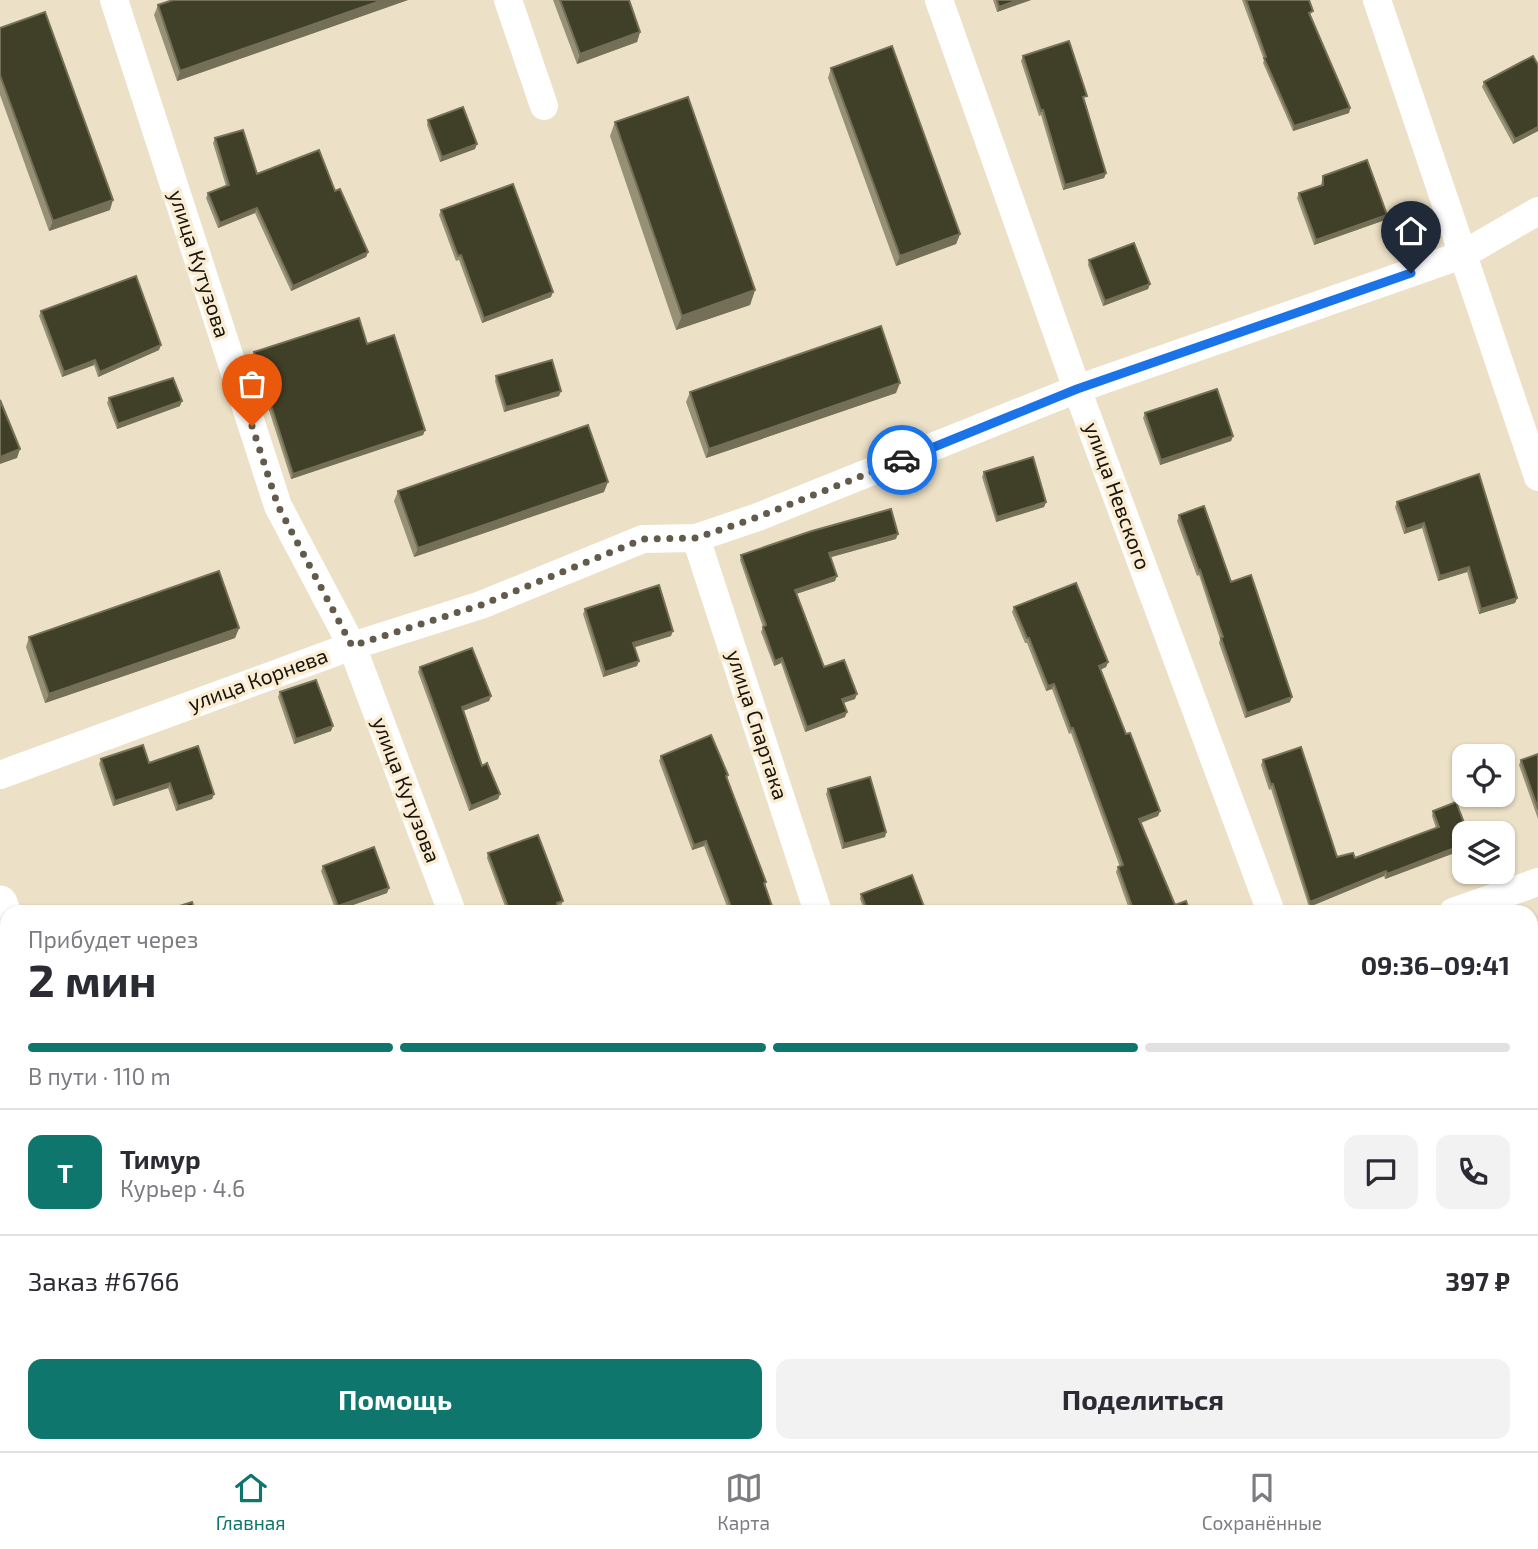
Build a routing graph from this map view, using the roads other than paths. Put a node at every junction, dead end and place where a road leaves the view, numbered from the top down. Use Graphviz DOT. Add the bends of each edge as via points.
graph roads {
  1 [pos="114,0"];
  2 [pos="508,0"];
  3 [pos="939,0"];
  4 [pos="1377,0"];
  5 [pos="544,106"];
  6 [pos="1538,211"];
  7 [pos="1462,255"];
  8 [pos="1077,389"];
  9 [pos="1538,477"];
  10 [pos="696,538"];
  11 [pos="352,646"];
  12 [pos="0,775"];
  13 [pos="1538,882"];
  14 [pos="449,905"];
  15 [pos="816,905"];
  16 [pos="1268,905"];
  17 [pos="1473,905"];
  1 -- 11 [label="street, улица Кутузова" via="278,506"];
  2 -- 5 [label="street"];
  3 -- 8 [label="street, улица Невского"];
  4 -- 7 [label="street"];
  6 -- 7 [label="street, улица Корнева"];
  7 -- 8 [label="street, улица Корнева"];
  7 -- 9 [label="street"];
  8 -- 10 [label="street, улица Корнева"];
  8 -- 16 [label="street, улица Невского"];
  10 -- 11 [label="street, улица Корнева" via="643,539 481,605"];
  10 -- 15 [label="street, улица Спартака"];
  11 -- 12 [label="street, улица Корнева"];
  11 -- 14 [label="street, улица Кутузова"];
  13 -- 17 [label="street"];
}
